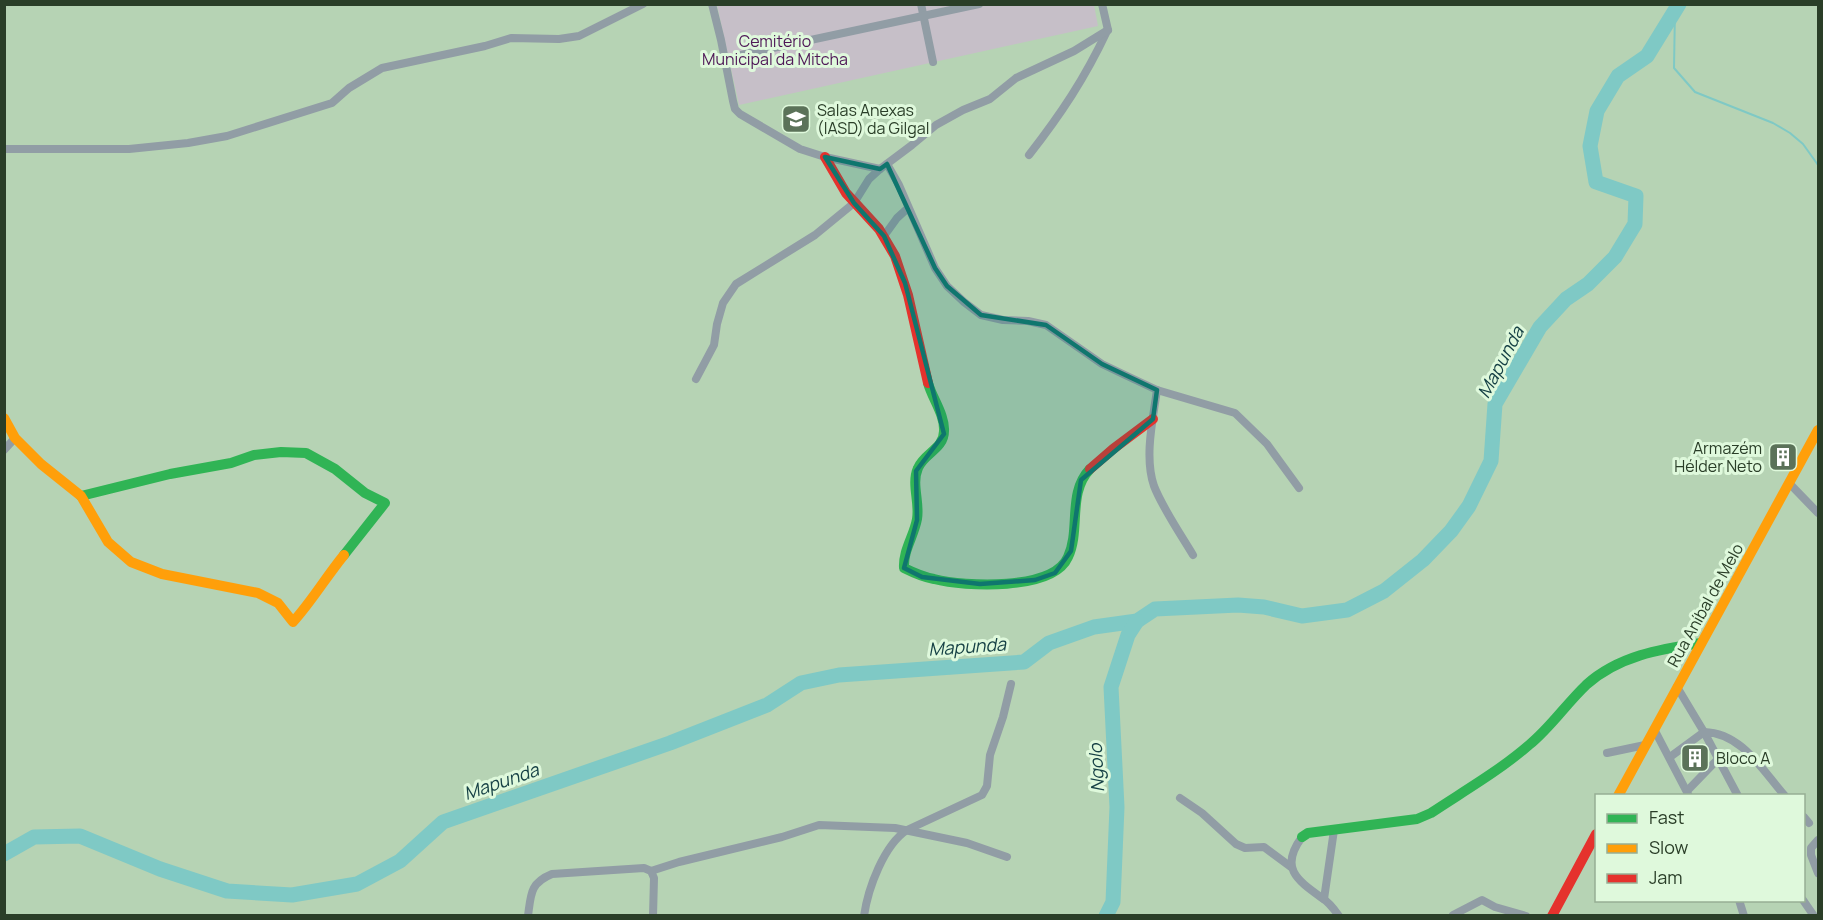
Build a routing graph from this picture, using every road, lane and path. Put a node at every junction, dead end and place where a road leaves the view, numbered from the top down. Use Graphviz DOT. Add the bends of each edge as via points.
graph roads {
  1 [pos="643,4"];
  2 [pos="712,4"];
  3 [pos="921,4"];
  4 [pos="979,4"];
  5 [pos="1102,4"];
  6 [pos="924,16"];
  7 [pos="1108,30"];
  8 [pos="736,56"];
  9 [pos="933,62"];
  10 [pos="4,149"];
  11 [pos="1029,155"];
  12 [pos="825,157"];
  13 [pos="883,166"];
  14 [pos="854,203"];
  15 [pos="909,208"];
  16 [pos="884,236"];
  17 [pos="696,380"];
  18 [pos="1157,390"];
  19 [pos="4,418"];
  20 [pos="1153,419"];
  21 [pos="1818,430"];
  22 [pos="15,438"];
  23 [pos="4,450"];
  24 [pos="1789,483"];
  25 [pos="1299,488"];
  26 [pos="81,496"];
  27 [pos="1818,513"];
  28 [pos="1193,555"];
  29 [pos="1701,643"];
  30 [pos="1011,684"];
  31 [pos="1677,687"];
  32 [pos="1654,729"];
  33 [pos="1704,732"];
  34 [pos="1645,745"];
  35 [pos="1607,753"];
  36 [pos="1670,758"];
  37 [pos="1718,759"];
  38 [pos="1688,793"];
  39 [pos="1619,794"];
  40 [pos="1736,794"];
  41 [pos="1784,794"];
  42 [pos="1180,798"];
  43 [pos="907,830"];
  44 [pos="1334,831"];
  45 [pos="1595,836"];
  46 [pos="1302,837"];
  47 [pos="1818,840"];
  48 [pos="1007,857"];
  49 [pos="1292,867"];
  50 [pos="651,872"];
  51 [pos="1818,873"];
  52 [pos="1324,899"];
  53 [pos="1804,902"];
  54 [pos="528,915"];
  55 [pos="653,915"];
  56 [pos="864,915"];
  57 [pos="1339,915"];
  58 [pos="1453,915"];
  59 [pos="1526,915"];
  60 [pos="1552,915"];
  61 [pos="1814,915"];
  1 -- 10 [label="street" via="579,36 511,38 382,68 332,103 227,136 129,149"];
  2 -- 12 [label="street" via="735,109 800,149"];
  3 -- 6 [label="street"];
  4 -- 6 [label="street"];
  5 -- 7 [label="street"];
  6 -- 8 [label="street"];
  6 -- 9 [label="street"];
  7 -- 11 [label="street" via="1074,95"];
  7 -- 13 [label="street" via="1016,78 990,99 936,125"];
  12 -- 13 [label="street"];
  12 -- 14 [label="street"];
  13 -- 14 [label="street"];
  13 -- 15 [label="street" via="899,185"];
  14 -- 16 [label="street"];
  14 -- 17 [label="street" via="815,236 736,284 723,303 714,345"];
  15 -- 16 [label="street"];
  15 -- 18 [label="street" via="947,286 981,315 1046,325 1102,364"];
  16 -- 20 [label="street" via="905,284 944,434 941,444 921,460 916,471 917,520 903,562 908,571 922,577 980,584 1035,580 1055,573 1071,551 1081,480 1089,469"];
  18 -- 20 [label="street"];
  18 -- 25 [label="street" via="1235,413 1268,444"];
  19 -- 22 [label="street"];
  20 -- 28 [label="street" via="1150,471 1155,488"];
  21 -- 24 [label="street, Rua Aníbal de Melo"];
  22 -- 23 [label="street"];
  22 -- 26 [label="street" via="41,465"];
  24 -- 27 [label="street"];
  24 -- 29 [label="street, Rua Aníbal de Melo"];
  26 -- 26 [label="street" via="108,542 131,562 162,574 258,593 278,603 293,622 385,502 306,453 281,452"];
  29 -- 31 [label="street, Rua Aníbal de Melo"];
  29 -- 44 [label="street" via="1631,656 1595,677 1540,736 1431,813 1417,819"];
  30 -- 43 [label="street" via="982,795"];
  31 -- 32 [label="street, Rua Aníbal de Melo"];
  31 -- 33 [label="street"];
  32 -- 34 [label="street, Rua Aníbal de Melo"];
  32 -- 36 [label="street"];
  33 -- 36 [label="street"];
  33 -- 37 [label="street"];
  33 -- 41 [label="street" via="1716,732 1741,747"];
  34 -- 35 [label="street"];
  34 -- 39 [label="street, Rua Aníbal de Melo"];
  36 -- 38 [label="street"];
  37 -- 38 [label="street"];
  37 -- 40 [label="street"];
  42 -- 49 [label="street" via="1236,844 1245,848 1264,847"];
  43 -- 48 [label="street" via="967,843"];
  43 -- 50 [label="street" via="819,825"];
  43 -- 56 [label="street" via="892,844 872,885"];
  44 -- 46 [label="street"];
  44 -- 52 [label="street"];
  45 -- 60 [label="street"];
  46 -- 49 [label="street" via="1292,856"];
  47 -- 51 [label="street" via="1810,848"];
  49 -- 52 [label="street" via="1302,884"];
  50 -- 54 [label="street" via="644,868 552,874 538,880 531,892"];
  50 -- 55 [label="street"];
  52 -- 57 [label="street"];
  53 -- 61 [label="street"];
  58 -- 59 [label="street" via="1482,900"];
}
